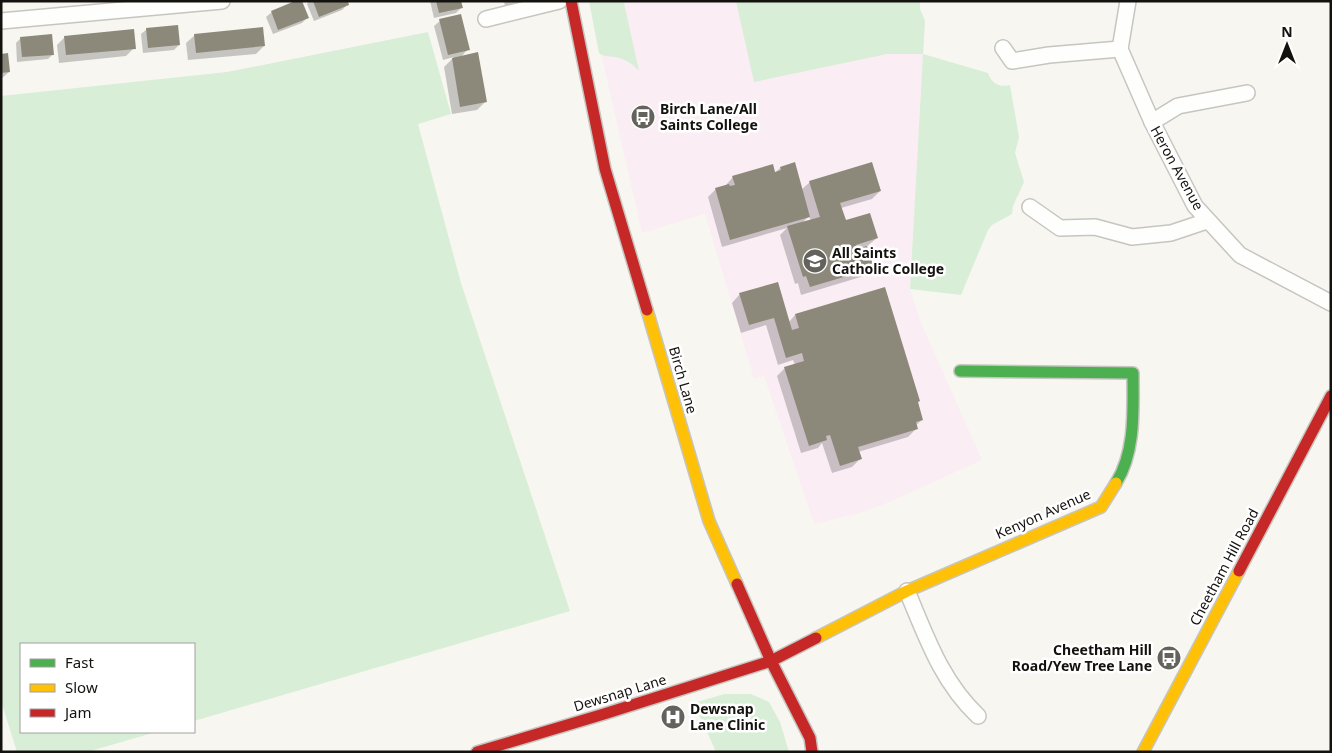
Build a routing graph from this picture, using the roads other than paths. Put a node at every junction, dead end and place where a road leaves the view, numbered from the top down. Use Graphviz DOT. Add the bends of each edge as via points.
graph roads {
  1 [pos="222,1"];
  2 [pos="559,1"];
  3 [pos="571,1"];
  4 [pos="1128,1"];
  5 [pos="486,19"];
  6 [pos="1,21"];
  7 [pos="1003,48"];
  8 [pos="1120,49"];
  9 [pos="1247,93"];
  10 [pos="1152,122"];
  11 [pos="1030,207"];
  12 [pos="1207,221"];
  13 [pos="1331,303"];
  14 [pos="960,371"];
  15 [pos="1331,396"];
  16 [pos="907,590"];
  17 [pos="771,661"];
  18 [pos="978,716"];
  19 [pos="477,752"];
  20 [pos="812,752"];
  21 [pos="1143,752"];
  1 -- 6 [label="street"];
  2 -- 5 [label="street"];
  3 -- 17 [label="main road, Birch Lane" via="605,169 709,521"];
  4 -- 8 [label="street"];
  7 -- 8 [label="street" via="1012,61"];
  8 -- 10 [label="street, Heron Avenue"];
  9 -- 10 [label="street" via="1178,106"];
  10 -- 12 [label="street, Heron Avenue" via="1195,206"];
  11 -- 12 [label="street" via="1060,228 1095,226 1132,237 1171,233"];
  12 -- 13 [label="street, Heron Avenue" via="1240,255"];
  14 -- 16 [label="main road, Kenyon Avenue" via="1133,373 1133,431 1121,475 1101,507"];
  15 -- 21 [label="main road, Cheetham Hill Road"];
  16 -- 17 [label="main road, Kenyon Avenue"];
  16 -- 18 [label="street" via="943,673 963,702"];
  17 -- 19 [label="main road, Dewsnap Lane"];
  17 -- 20 [label="main road, Birch Lane" via="810,738"];
}
